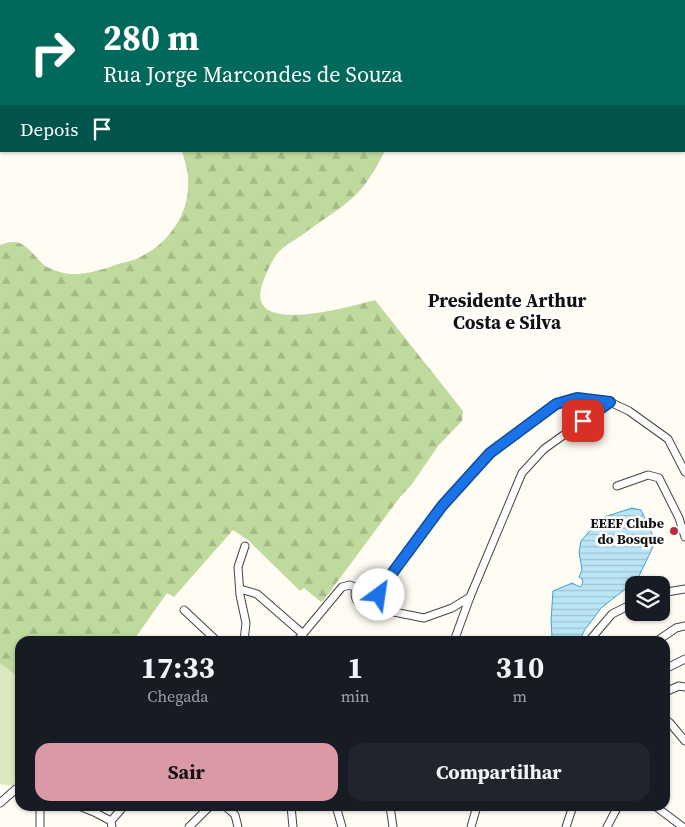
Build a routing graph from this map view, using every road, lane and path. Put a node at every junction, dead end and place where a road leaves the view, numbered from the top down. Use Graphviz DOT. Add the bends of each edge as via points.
graph roads {
  1 [pos="610,402"];
  2 [pos="685,472"];
  3 [pos="618,486"];
  4 [pos="685,537"];
  5 [pos="245,546"];
  6 [pos="240,588"];
  7 [pos="356,588"];
  8 [pos="685,589"];
  9 [pos="379,591"];
  10 [pos="670,592"];
  11 [pos="470,597"];
  12 [pos="377,600"];
  13 [pos="625,608"];
  14 [pos="184,610"];
  15 [pos="685,626"];
  16 [pos="303,634"];
  17 [pos="212,636"];
  18 [pos="245,636"];
  19 [pos="456,636"];
  20 [pos="593,636"];
  21 [pos="664,636"];
  22 [pos="685,659"];
  23 [pos="670,666"];
  24 [pos="685,687"];
  25 [pos="670,690"];
  26 [pos="670,722"];
  27 [pos="685,741"];
  28 [pos="15,790"];
  29 [pos="0,803"];
  30 [pos="40,811"];
  31 [pos="92,811"];
  32 [pos="120,811"];
  33 [pos="205,811"];
  34 [pos="231,811"];
  35 [pos="291,811"];
  36 [pos="337,811"];
  37 [pos="390,811"];
  38 [pos="476,811"];
  39 [pos="571,811"];
  40 [pos="616,811"];
  41 [pos="661,811"];
  42 [pos="111,824"];
  43 [pos="680,826"];
  44 [pos="40,827"];
  45 [pos="189,827"];
  46 [pos="238,827"];
  47 [pos="293,827"];
  48 [pos="342,827"];
  49 [pos="392,827"];
  50 [pos="472,827"];
  51 [pos="566,827"];
  52 [pos="608,827"];
  1 -- 2 [label="street" via="629,411 668,439"];
  1 -- 9 [label="street" via="577,398 556,404 490,453 442,506"];
  1 -- 11 [label="street" via="544,450 522,473"];
  3 -- 4 [label="street" via="648,475 659,478"];
  5 -- 6 [label="street" via="238,567"];
  6 -- 16 [label="street" via="257,594"];
  6 -- 18 [label="street" via="246,623"];
  7 -- 9 [label="street" via="367,581"];
  7 -- 12 [label="street" via="355,597 362,605 371,605"];
  7 -- 16 [label="street" via="350,585 342,587"];
  8 -- 10 [label="street"];
  9 -- 12 [label="street"];
  11 -- 12 [label="street" via="452,608 424,618 394,612"];
  11 -- 19 [label="street"];
  13 -- 20 [label="street" via="612,614"];
  14 -- 17 [label="street"];
  15 -- 21 [label="street"];
  22 -- 23 [label="street"];
  24 -- 25 [label="street"];
  26 -- 27 [label="street"];
  28 -- 29 [label="street"];
  30 -- 44 [label="street"];
  31 -- 42 [label="street"];
  32 -- 42 [label="street"];
  33 -- 45 [label="street"];
  34 -- 46 [label="street"];
  35 -- 47 [label="street"];
  36 -- 48 [label="street"];
  37 -- 49 [label="street"];
  38 -- 50 [label="street"];
  39 -- 51 [label="street"];
  40 -- 52 [label="street"];
  41 -- 43 [label="street"];
}
